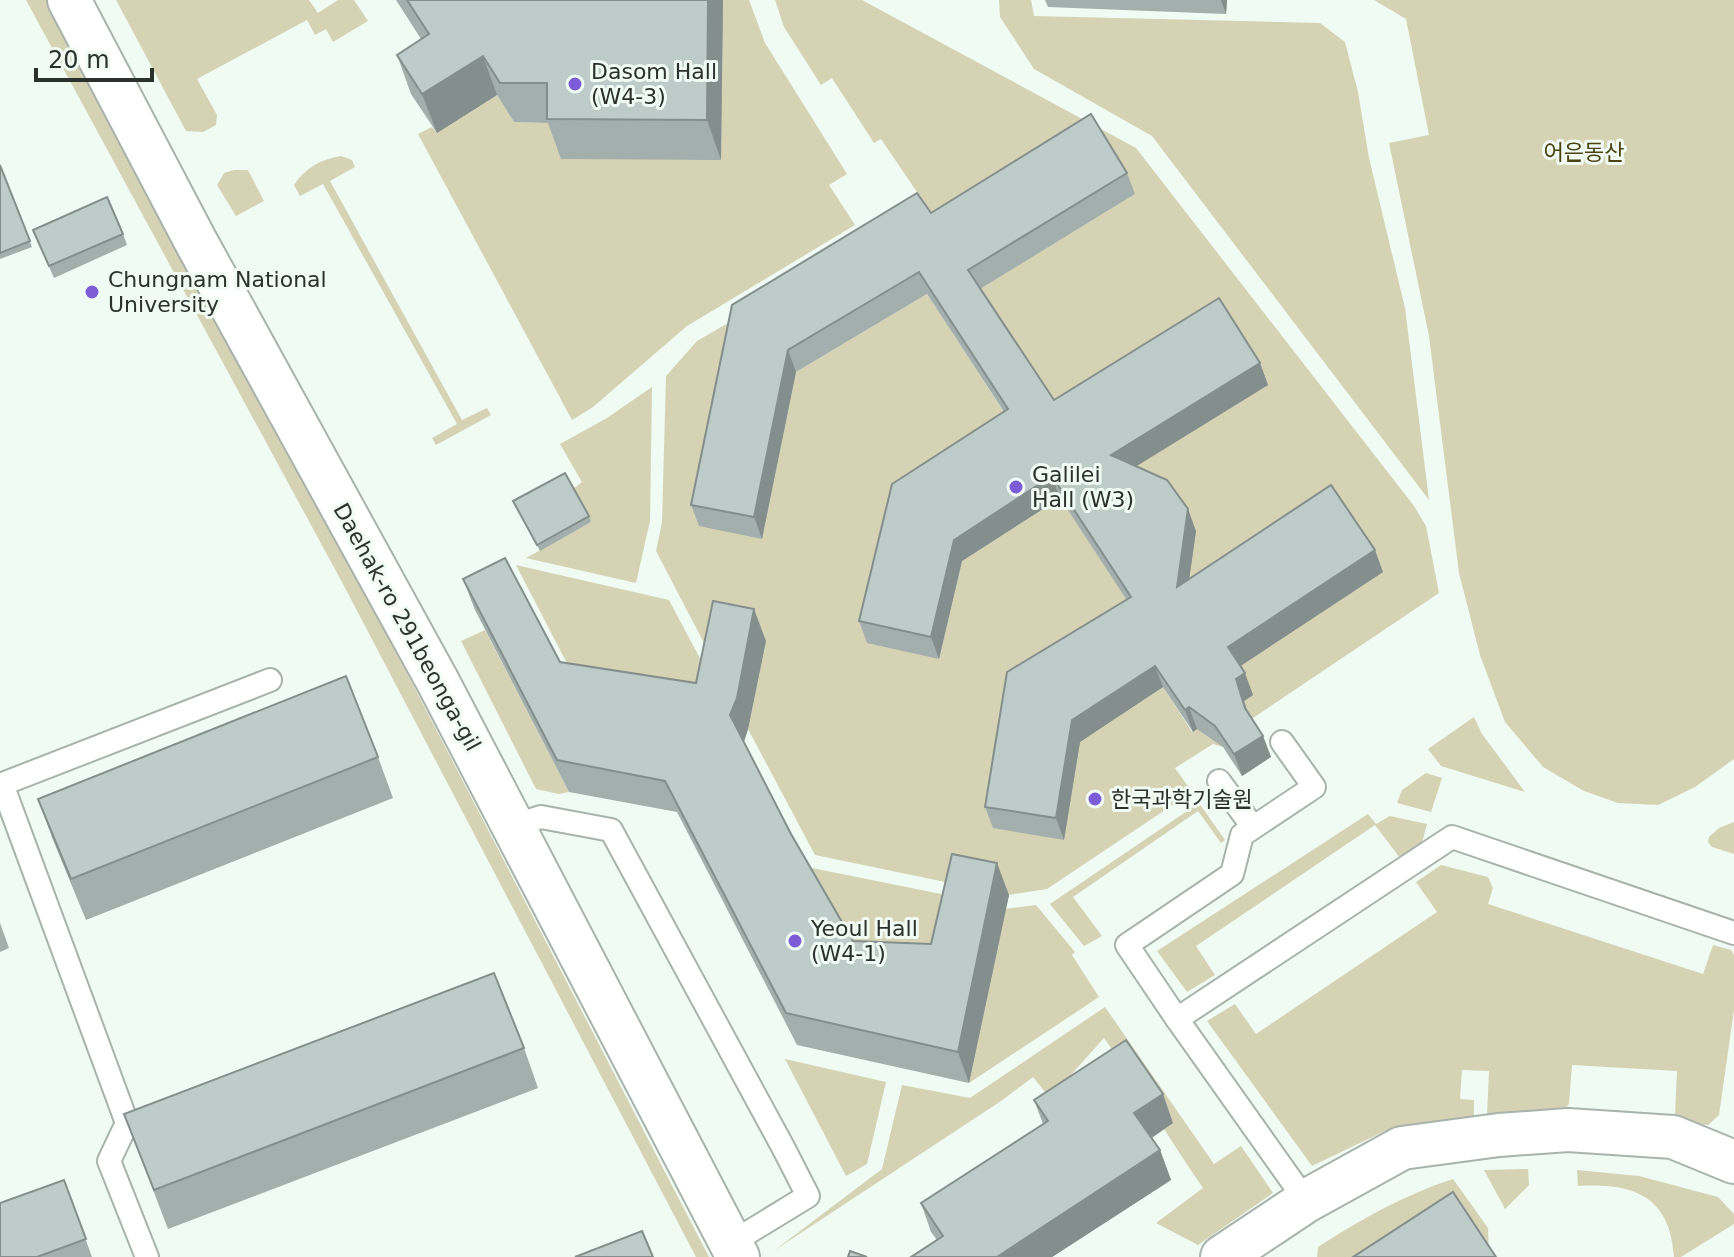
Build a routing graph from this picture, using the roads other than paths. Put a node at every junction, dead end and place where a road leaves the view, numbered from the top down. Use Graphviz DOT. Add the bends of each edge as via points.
graph roads {
  1 [pos="69,0"];
  2 [pos="270,680"];
  3 [pos="1282,742"];
  4 [pos="1219,781"];
  5 [pos="1,785"];
  6 [pos="513,826"];
  7 [pos="1253,827"];
  8 [pos="1734,933"];
  9 [pos="1177,1019"];
  10 [pos="1733,1154"];
  11 [pos="1306,1201"];
  12 [pos="735,1250"];
  13 [pos="147,1257"];
  14 [pos="1222,1257"];
  1 -- 6 [label="street, Daehak-ro 291beonga-gil"];
  2 -- 5 [label="lane"];
  3 -- 7 [label="lane" via="1314,787"];
  4 -- 7 [label="lane"];
  5 -- 13 [label="lane" via="127,1123 109,1161"];
  6 -- 12 [label="street, Daehak-ro 291beonga-gil"];
  6 -- 12 [label="lane" via="541,817 611,830 784,1149 808,1196"];
  7 -- 9 [label="lane" via="1242,835 1232,874 1127,945"];
  8 -- 9 [label="lane" via="1452,837"];
  9 -- 11 [label="lane"];
  10 -- 11 [label="street" via="1673,1137 1568,1130 1499,1135 1402,1148"];
  11 -- 14 [label="street"];
}
